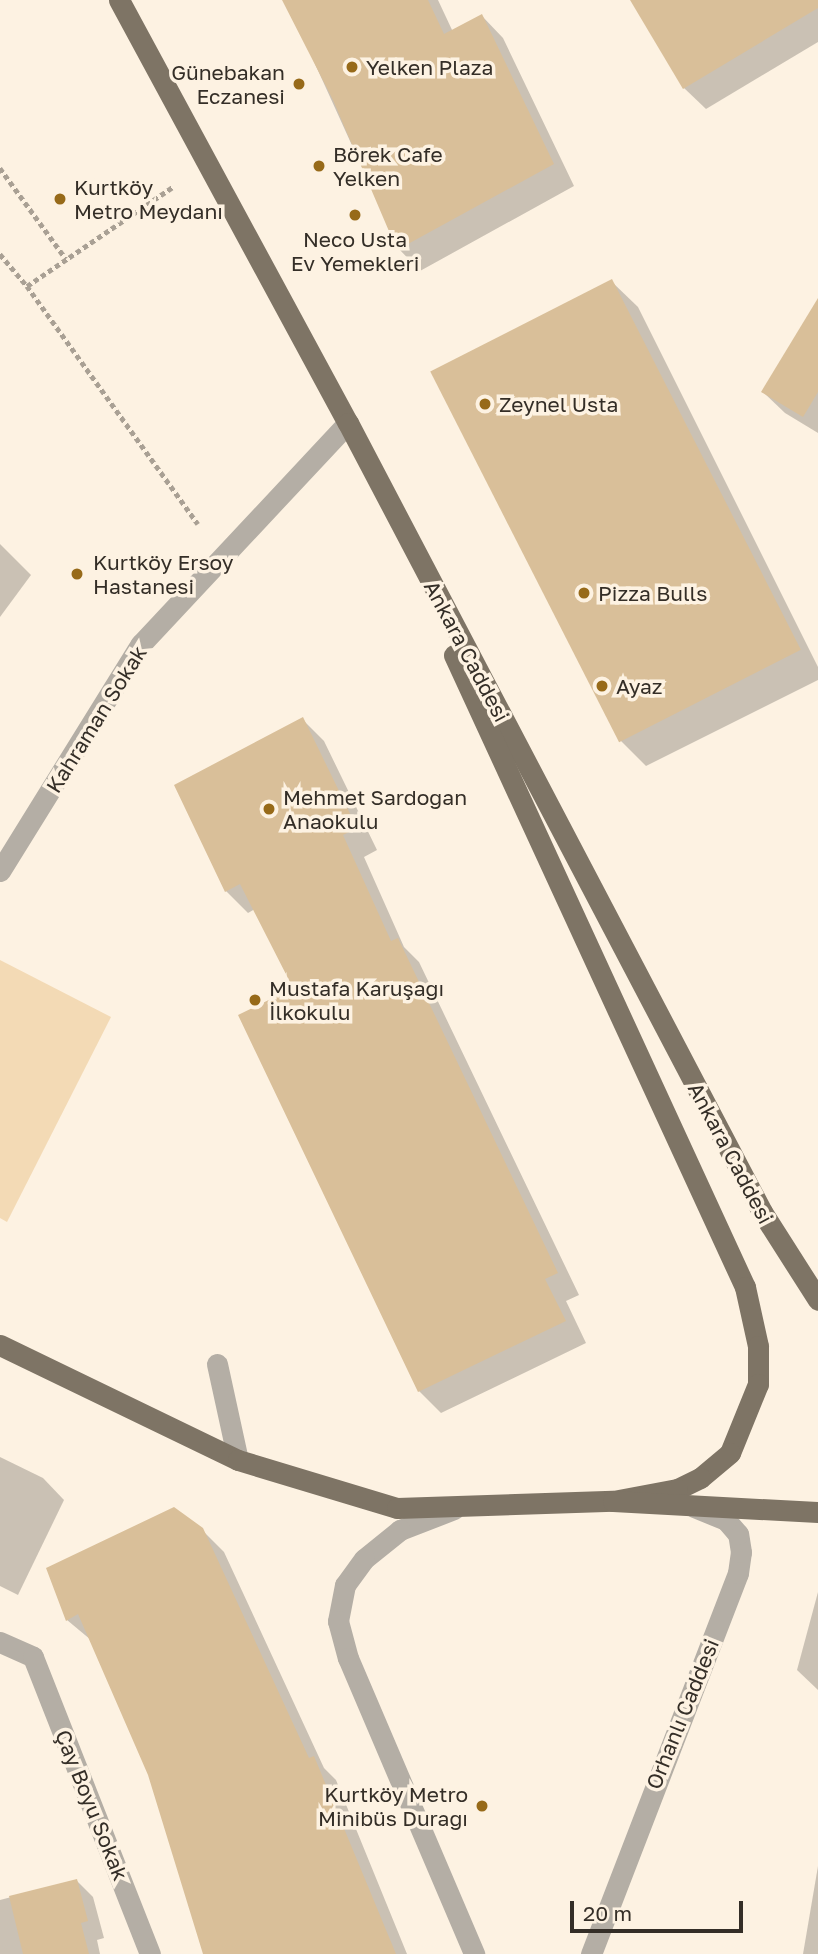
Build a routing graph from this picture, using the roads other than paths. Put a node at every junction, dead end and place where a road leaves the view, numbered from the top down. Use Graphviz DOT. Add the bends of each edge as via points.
graph roads {
  1 [pos="120,0"];
  2 [pos="348,423"];
  3 [pos="0,871"];
  4 [pos="818,1300"];
  5 [pos="0,1345"];
  6 [pos="217,1364"];
  7 [pos="238,1460"];
  8 [pos="613,1501"];
  9 [pos="681,1504"];
  10 [pos="454,1509"];
  11 [pos="818,1512"];
  12 [pos="0,1642"];
  13 [pos="150,1954"];
  14 [pos="474,1954"];
  15 [pos="591,1954"];
  1 -- 2 [label="main road, Ankara Caddesi"];
  2 -- 3 [label="street, Kahraman Sokak" via="141,645"];
  2 -- 4 [label="main road, Ankara Caddesi" via="762,1212"];
  2 -- 8 [label="main road" via="745,1287 758,1346 758,1384 730,1453 700,1478 677,1489"];
  5 -- 7 [label="main road"];
  6 -- 7 [label="street"];
  7 -- 10 [label="main road" via="397,1508"];
  8 -- 9 [label="main road"];
  8 -- 10 [label="main road"];
  9 -- 11 [label="main road"];
  9 -- 15 [label="street, Orhanlı Caddesi" via="726,1520 738,1534 738,1573"];
  10 -- 14 [label="street" via="400,1530 364,1559 345,1585 338,1621 348,1658"];
  12 -- 13 [label="street, Çay Boyu Sokak" via="33,1657"];
}
